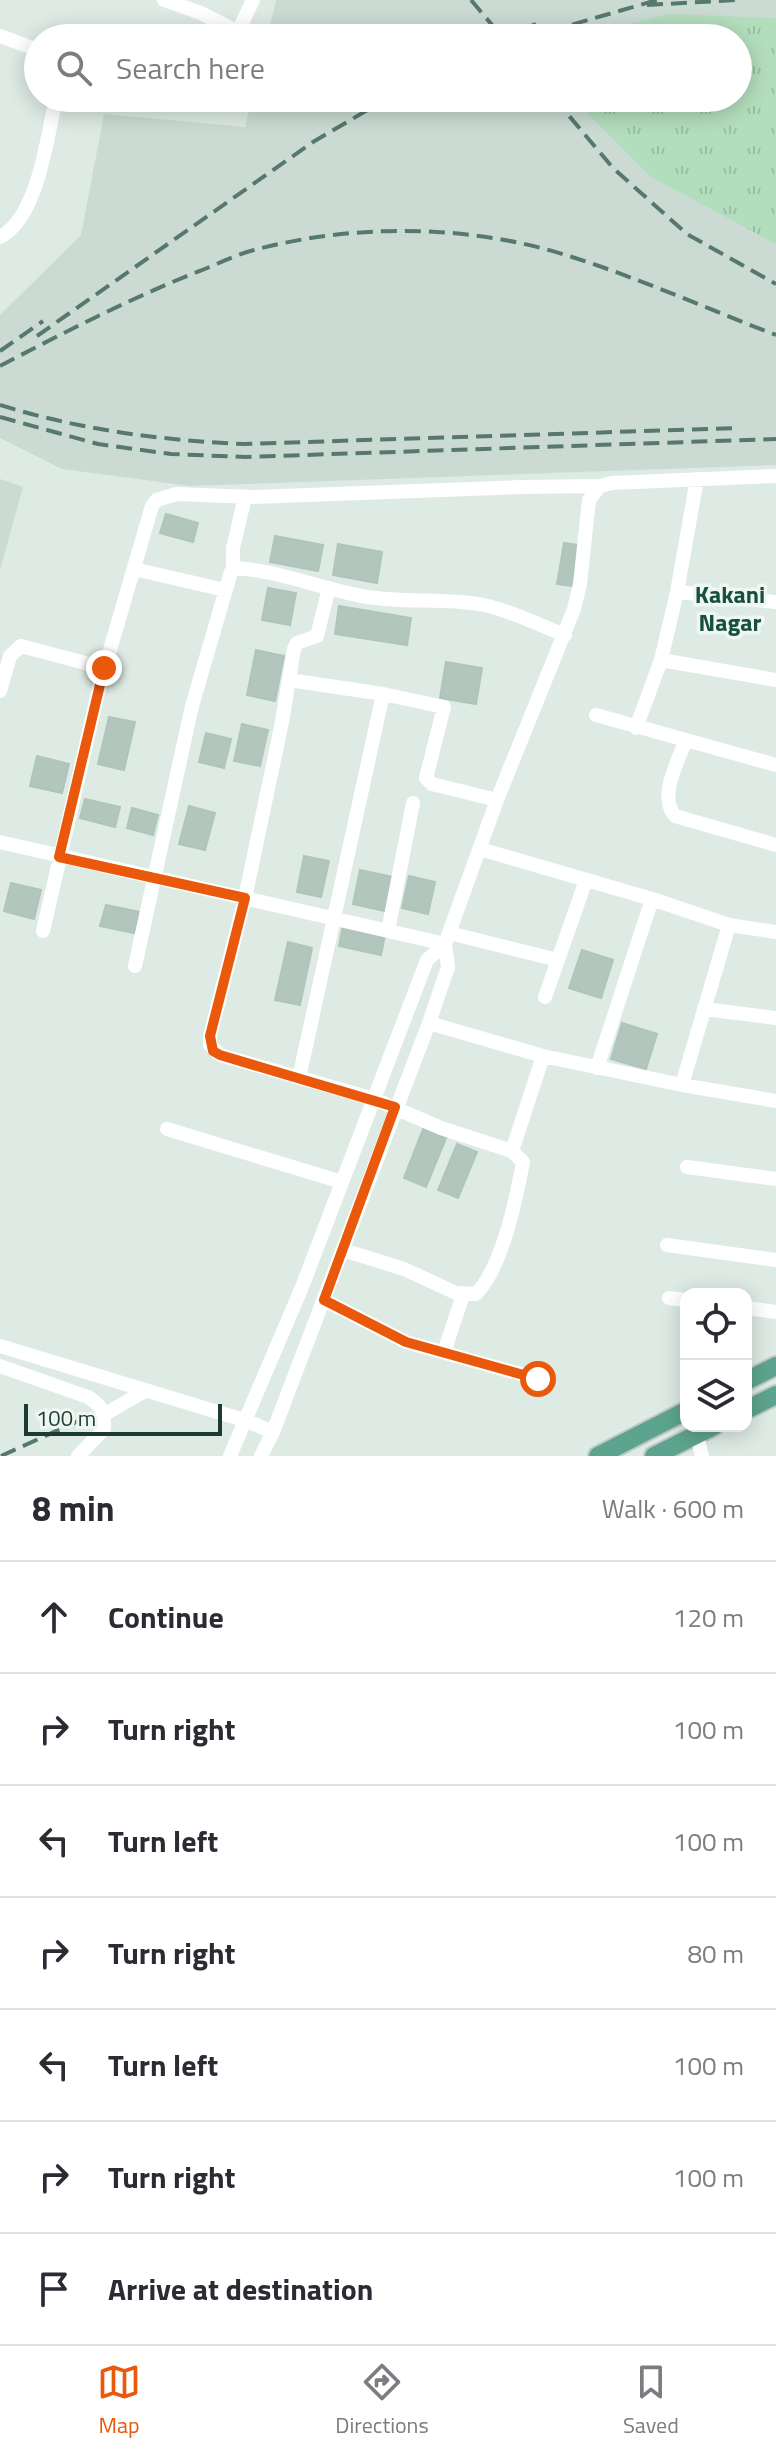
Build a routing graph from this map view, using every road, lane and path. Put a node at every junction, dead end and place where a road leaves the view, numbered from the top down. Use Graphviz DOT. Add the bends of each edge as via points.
graph roads {
  1 [pos="164,0"];
  2 [pos="253,0"];
  3 [pos="218,24"];
  4 [pos="241,24"];
  5 [pos="0,36"];
  6 [pos="24,45"];
  7 [pos="52,112"];
  8 [pos="0,237"];
  9 [pos="776,476"];
  10 [pos="697,479"];
  11 [pos="600,486"];
  12 [pos="245,497"];
  13 [pos="134,569"];
  14 [pos="233,570"];
  15 [pos="329,588"];
  16 [pos="225,590"];
  17 [pos="677,592"];
  18 [pos="776,602"];
  19 [pos="565,635"];
  20 [pos="661,660"];
  21 [pos="104,668"];
  22 [pos="289,680"];
  23 [pos="776,680"];
  24 [pos="0,691"];
  25 [pos="383,694"];
  26 [pos="596,715"];
  27 [pos="636,728"];
  28 [pos="685,741"];
  29 [pos="776,765"];
  30 [pos="497,800"];
  31 [pos="413,803"];
  32 [pos="0,842"];
  33 [pos="776,845"];
  34 [pos="480,849"];
  35 [pos="59,857"];
  36 [pos="153,877"];
  37 [pos="586,880"];
  38 [pos="245,898"];
  39 [pos="652,899"];
  40 [pos="334,918"];
  41 [pos="729,925"];
  42 [pos="43,931"];
  43 [pos="388,931"];
  44 [pos="776,932"];
  45 [pos="447,938"];
  46 [pos="558,960"];
  47 [pos="135,966"];
  48 [pos="545,997"];
  49 [pos="704,1009"];
  50 [pos="776,1018"];
  51 [pos="429,1023"];
  52 [pos="543,1056"];
  53 [pos="597,1068"];
  54 [pos="299,1078"];
  55 [pos="682,1085"];
  56 [pos="374,1099"];
  57 [pos="776,1101"];
  58 [pos="395,1107"];
  59 [pos="167,1129"];
  60 [pos="512,1151"];
  61 [pos="687,1167"];
  62 [pos="776,1179"];
  63 [pos="342,1182"];
  64 [pos="667,1245"];
  65 [pos="343,1250"];
  66 [pos="776,1260"];
  67 [pos="463,1295"];
  68 [pos="669,1298"];
  69 [pos="680,1299"];
  70 [pos="324,1300"];
  71 [pos="752,1309"];
  72 [pos="776,1312"];
  73 [pos="0,1346"];
  74 [pos="444,1352"];
  75 [pos="0,1366"];
  76 [pos="776,1366"];
  77 [pos="752,1378"];
  78 [pos="538,1379"];
  79 [pos="145,1391"];
  80 [pos="776,1395"];
  81 [pos="752,1407"];
  82 [pos="105,1414"];
  83 [pos="680,1414"];
  84 [pos="247,1421"];
  85 [pos="273,1432"];
  86 [pos="703,1432"];
  87 [pos="697,1435"];
  88 [pos="78,1456"];
  89 [pos="230,1456"];
  90 [pos="261,1456"];
  91 [pos="598,1456"];
  92 [pos="654,1456"];
  93 [pos="702,1456"];
  1 -- 3 [label="street"];
  2 -- 4 [label="street"];
  5 -- 6 [label="street"];
  7 -- 8 [label="street" via="28,208 15,228"];
  9 -- 10 [label="street"];
  10 -- 11 [label="street"];
  10 -- 17 [label="street"];
  11 -- 12 [label="street"];
  11 -- 19 [label="street" via="589,500 580,584"];
  12 -- 13 [label="street" via="176,494 157,500"];
  12 -- 14 [label="street"];
  13 -- 16 [label="street"];
  13 -- 21 [label="street"];
  14 -- 15 [label="street"];
  14 -- 16 [label="street"];
  15 -- 19 [label="street" via="401,602 487,606"];
  15 -- 22 [label="street" via="317,636 297,643"];
  16 -- 36 [label="street"];
  17 -- 18 [label="street"];
  17 -- 20 [label="street"];
  19 -- 30 [label="street"];
  20 -- 23 [label="street"];
  20 -- 27 [label="street"];
  21 -- 24 [label="street" via="21,646 10,656"];
  21 -- 35 [label="street"];
  22 -- 25 [label="street"];
  22 -- 38 [label="street"];
  25 -- 30 [label="street" via="444,707 426,778 432,784"];
  25 -- 40 [label="street"];
  26 -- 27 [label="street"];
  27 -- 28 [label="street"];
  28 -- 29 [label="street"];
  28 -- 33 [label="street" via="667,797 675,816"];
  30 -- 34 [label="street"];
  31 -- 43 [label="street"];
  32 -- 35 [label="street"];
  34 -- 37 [label="street"];
  34 -- 45 [label="street"];
  35 -- 36 [label="street"];
  35 -- 42 [label="street"];
  36 -- 38 [label="street"];
  36 -- 47 [label="street"];
  37 -- 39 [label="street"];
  37 -- 46 [label="street"];
  38 -- 40 [label="street"];
  38 -- 54 [label="street" via="210,1045 220,1055"];
  39 -- 41 [label="street"];
  39 -- 53 [label="street"];
  40 -- 43 [label="street"];
  40 -- 54 [label="street"];
  41 -- 44 [label="street"];
  41 -- 49 [label="street"];
  43 -- 45 [label="street"];
  45 -- 46 [label="street"];
  45 -- 51 [label="street" via="448,967"];
  45 -- 56 [label="street" via="427,960"];
  46 -- 48 [label="street"];
  49 -- 50 [label="street"];
  49 -- 55 [label="street"];
  51 -- 52 [label="street"];
  51 -- 58 [label="street"];
  52 -- 53 [label="street"];
  52 -- 60 [label="street"];
  53 -- 55 [label="street"];
  54 -- 56 [label="street"];
  55 -- 57 [label="street"];
  56 -- 58 [label="street"];
  56 -- 63 [label="street"];
  58 -- 60 [label="street"];
  58 -- 65 [label="street"];
  59 -- 63 [label="street"];
  60 -- 67 [label="street" via="523,1162 511,1224 482,1288"];
  61 -- 62 [label="street"];
  63 -- 84 [label="street"];
  64 -- 66 [label="street"];
  65 -- 67 [label="street"];
  65 -- 70 [label="street"];
  67 -- 74 [label="street"];
  68 -- 69 [label="street"];
  70 -- 74 [label="street" via="406,1342"];
  70 -- 85 [label="street"];
  71 -- 72 [label="street"];
  73 -- 79 [label="street"];
  74 -- 78 [label="street"];
  75 -- 82 [label="street" via="88,1397"];
  76 -- 77 [label="main road"];
  79 -- 82 [label="street"];
  79 -- 84 [label="street"];
  80 -- 81 [label="main road"];
  82 -- 88 [label="street" via="104,1429"];
  83 -- 91 [label="main road"];
  84 -- 85 [label="street"];
  84 -- 89 [label="street"];
  85 -- 90 [label="street"];
  86 -- 87 [label="main road"];
  87 -- 92 [label="main road"];
  87 -- 93 [label="street"];
}
